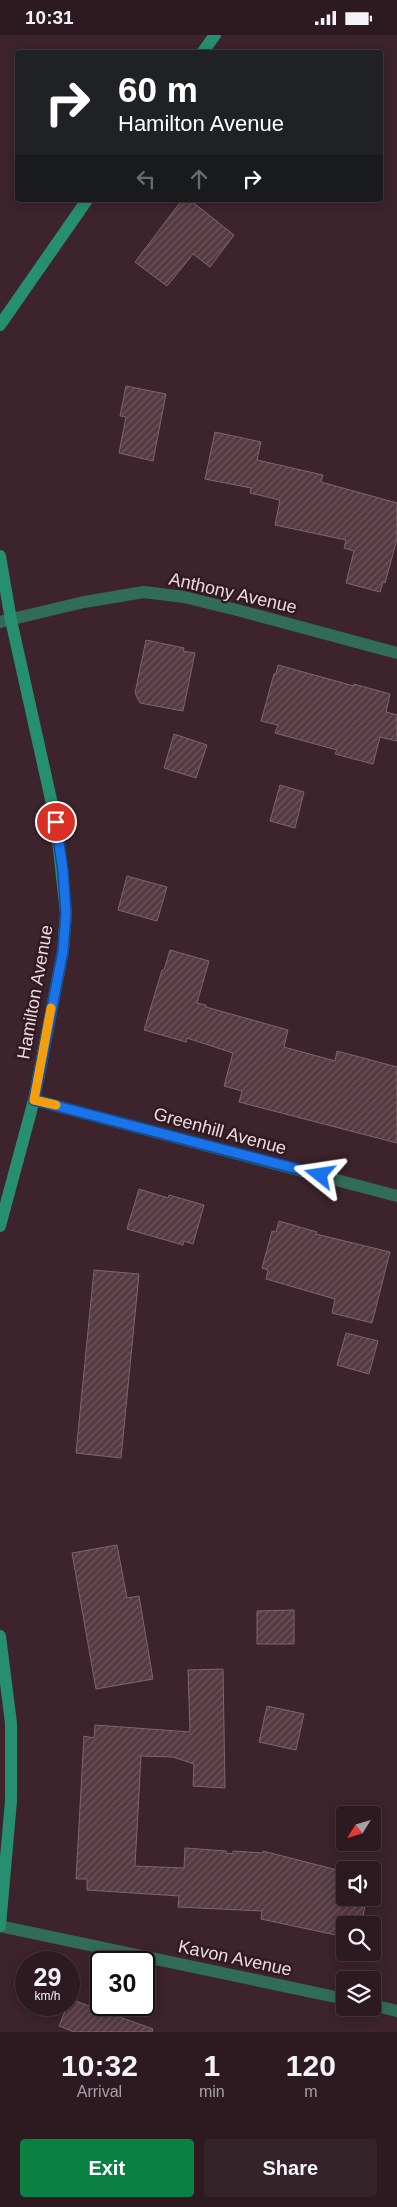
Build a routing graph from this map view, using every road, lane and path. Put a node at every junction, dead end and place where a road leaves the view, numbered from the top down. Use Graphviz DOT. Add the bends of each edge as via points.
graph roads {
  1 [pos="215,35"];
  2 [pos="204,50"];
  3 [pos="85,202"];
  4 [pos="0,325"];
  5 [pos="0,557"];
  6 [pos="5,621"];
  7 [pos="397,653"];
  8 [pos="34,1100"];
  9 [pos="397,1196"];
  10 [pos="0,1226"];
  11 [pos="0,1636"];
  12 [pos="0,1926"];
  13 [pos="336,1997"];
  14 [pos="381,2007"];
  15 [pos="397,2011"];
  1 -- 2 [label="street"];
  3 -- 4 [label="street"];
  5 -- 6 [label="street, Hamilton Avenue"];
  6 -- 7 [label="street, Anthony Avenue" via="144,592 184,597"];
  6 -- 8 [label="street, Hamilton Avenue" via="56,822 66,913 63,951"];
  8 -- 9 [label="street, Greenhill Avenue"];
  8 -- 10 [label="street, Hamilton Avenue"];
  11 -- 12 [label="street" via="11,1723 11,1801"];
  12 -- 13 [label="street, Kavon Avenue"];
  14 -- 15 [label="street"];
}
